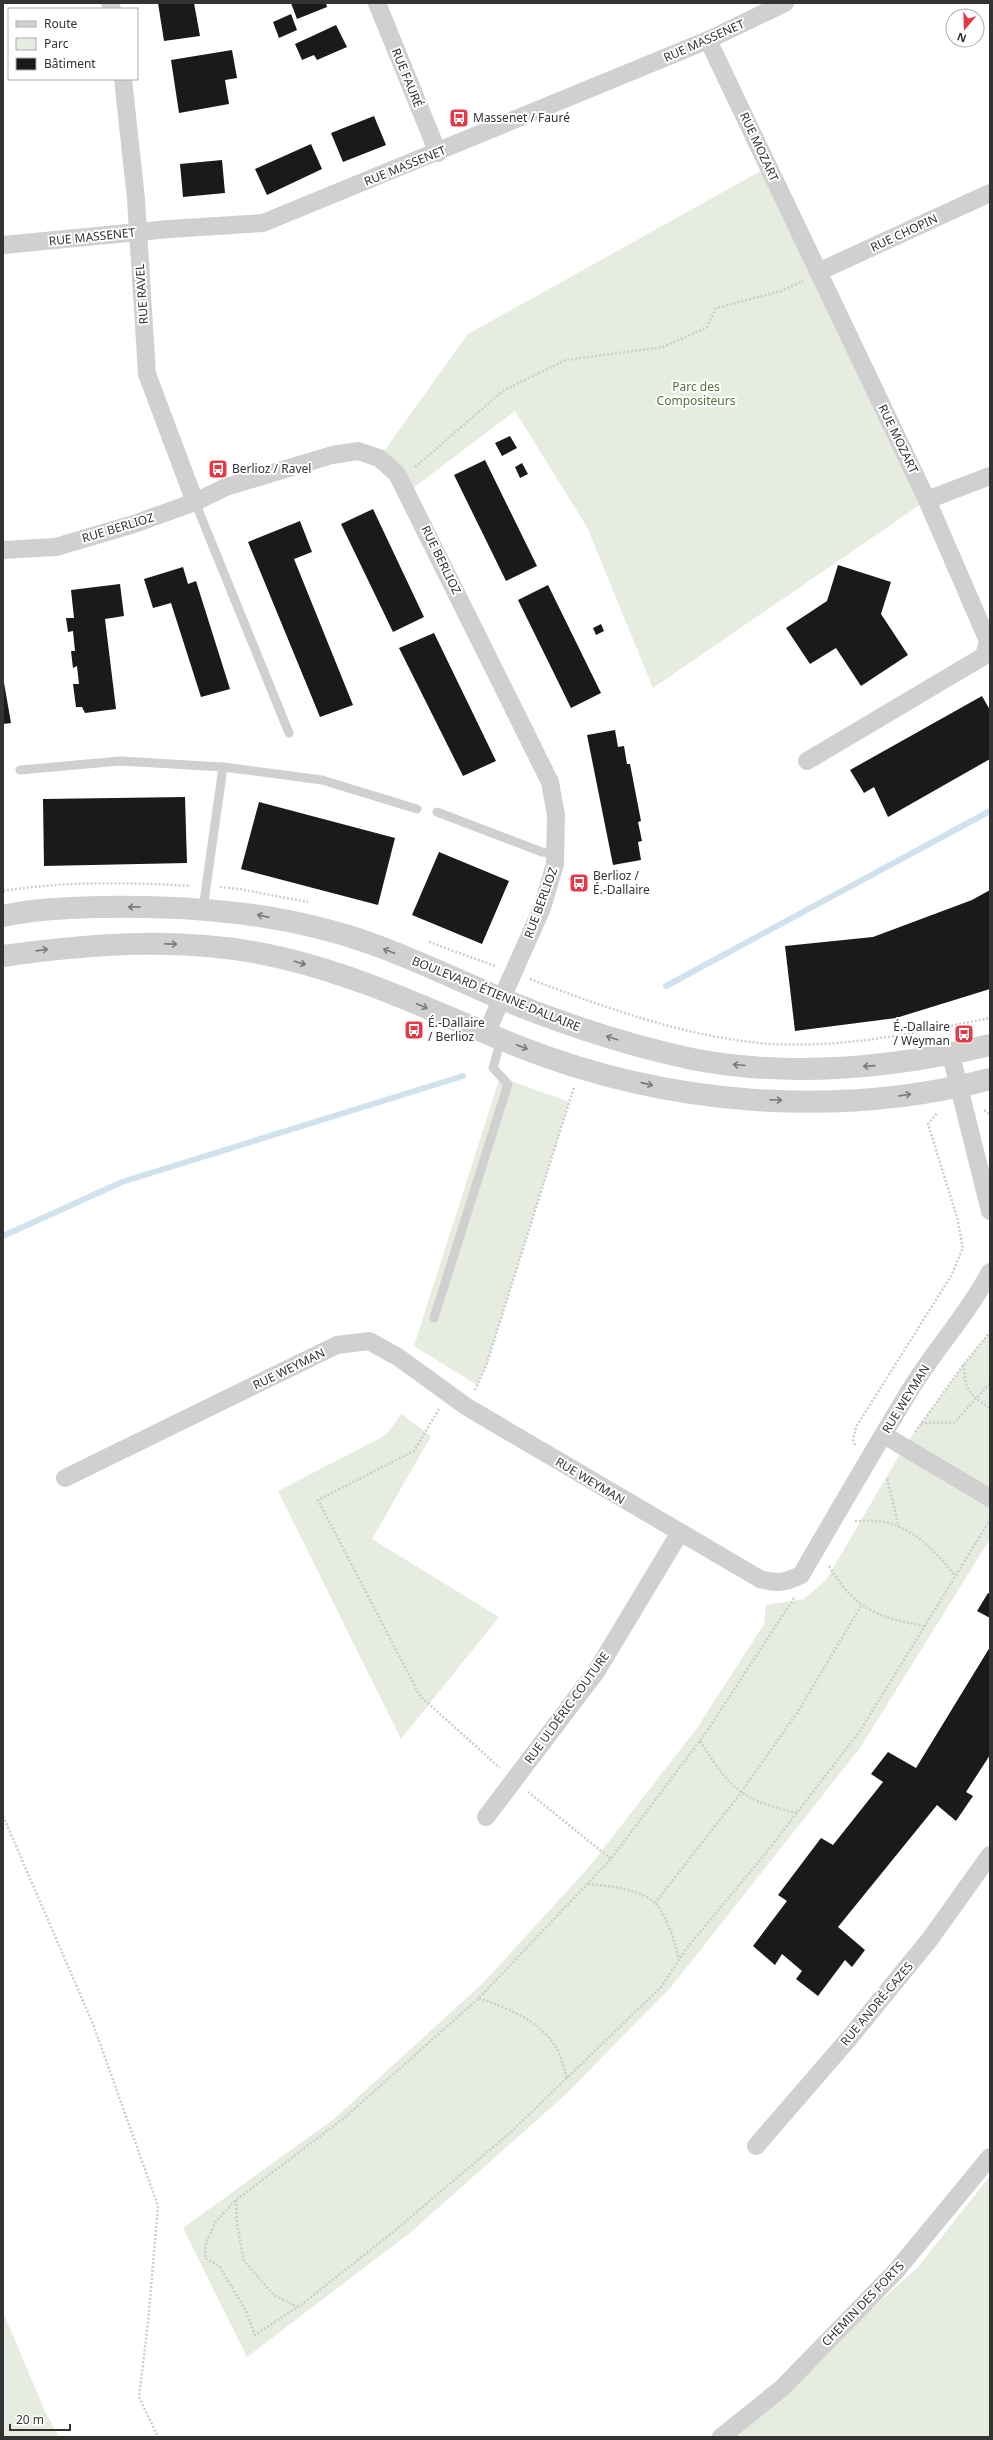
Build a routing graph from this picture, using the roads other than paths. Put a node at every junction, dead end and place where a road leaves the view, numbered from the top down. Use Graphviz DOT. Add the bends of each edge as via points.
graph roads {
  1 [pos="376,3"];
  2 [pos="785,3"];
  3 [pos="708,40"];
  4 [pos="123,80"];
  5 [pos="438,152"];
  6 [pos="990,193"];
  7 [pos="137,233"];
  8 [pos="3,246"];
  9 [pos="818,272"];
  10 [pos="990,476"];
  11 [pos="927,500"];
  12 [pos="195,502"];
  13 [pos="3,550"];
  14 [pos="289,733"];
  15 [pos="807,761"];
  16 [pos="223,767"];
  17 [pos="20,770"];
  18 [pos="417,809"];
  19 [pos="436,812"];
  20 [pos="556,853"];
  21 [pos="202,909"];
  22 [pos="3,916"];
  23 [pos="3,956"];
  24 [pos="502,998"];
  25 [pos="493,1036"];
  26 [pos="990,1045"];
  27 [pos="951,1055"];
  28 [pos="990,1079"];
  29 [pos="959,1087"];
  30 [pos="990,1211"];
  31 [pos="990,1272"];
  32 [pos="434,1318"];
  33 [pos="884,1436"];
  34 [pos="65,1478"];
  35 [pos="990,1498"];
  36 [pos="679,1534"];
  37 [pos="486,1817"];
  38 [pos="990,1855"];
  39 [pos="756,2146"];
  40 [pos="990,2157"];
  41 [pos="721,2437"];
  1 -- 5 [label="street, RUE FAURÉ"];
  2 -- 3 [label="street, RUE MASSENET"];
  3 -- 5 [label="street, RUE MASSENET"];
  3 -- 9 [label="street, RUE MOZART"];
  4 -- 7 [label="street, RUE RAVEL" via="136,199"];
  5 -- 7 [label="street, RUE MASSENET" via="263,223"];
  6 -- 9 [label="street, RUE CHOPIN"];
  7 -- 8 [label="street, RUE MASSENET"];
  7 -- 12 [label="street, RUE RAVEL" via="147,374"];
  9 -- 11 [label="street, RUE MOZART"];
  10 -- 11 [label="street"];
  11 -- 15 [label="street, RUE MOZART" via="988,641 984,656"];
  12 -- 13 [label="street, RUE BERLIOZ" via="134,524 56,546"];
  12 -- 14 [label="lane"];
  12 -- 20 [label="street, RUE BERLIOZ" via="226,487 332,455 358,451 379,458 397,474 550,782 556,815"];
  16 -- 17 [label="lane" via="120,761"];
  16 -- 18 [label="lane" via="322,780"];
  16 -- 21 [label="lane"];
  19 -- 20 [label="lane" via="542,852"];
  20 -- 24 [label="street, RUE BERLIOZ" via="542,908"];
  21 -- 22 [label="street, BOULEVARD ÉTIENNE-DALLAIRE, one-way" via="137,906 75,908"];
  24 -- 21 [label="street, BOULEVARD ÉTIENNE-DALLAIRE, one-way" via="373,944 255,914"];
  23 -- 25 [label="street, one-way" via="116,943 178,944 235,949 281,957 338,974 395,994"];
  24 -- 25 [label="street, RUE BERLIOZ"];
  27 -- 24 [label="street, BOULEVARD ÉTIENNE-DALLAIRE, one-way" via="909,1062 844,1067 784,1068 728,1064 693,1059 621,1041"];
  25 -- 29 [label="street, one-way" via="580,1067 671,1090 730,1099 849,1102"];
  25 -- 32 [label="lane" via="493,1068 508,1084"];
  26 -- 27 [label="street, BOULEVARD ÉTIENNE-DALLAIRE"];
  27 -- 29 [label="street"];
  28 -- 29 [label="street"];
  29 -- 30 [label="street"];
  31 -- 33 [label="street, RUE WEYMAN" via="911,1389"];
  33 -- 35 [label="street"];
  33 -- 36 [label="street, RUE WEYMAN" via="864,1464 801,1575 786,1582 774,1583 760,1579"];
  34 -- 36 [label="street, RUE WEYMAN" via="337,1345 369,1341 398,1357 467,1407"];
  36 -- 37 [label="street, RUE ULDÉRIC-COUTURE" via="596,1672"];
  38 -- 39 [label="street, RUE ANDRÉ-CAZES" via="926,1945 852,2036"];
  40 -- 41 [label="street, CHEMIN DES FORTS" via="896,2271 782,2388"];
}
